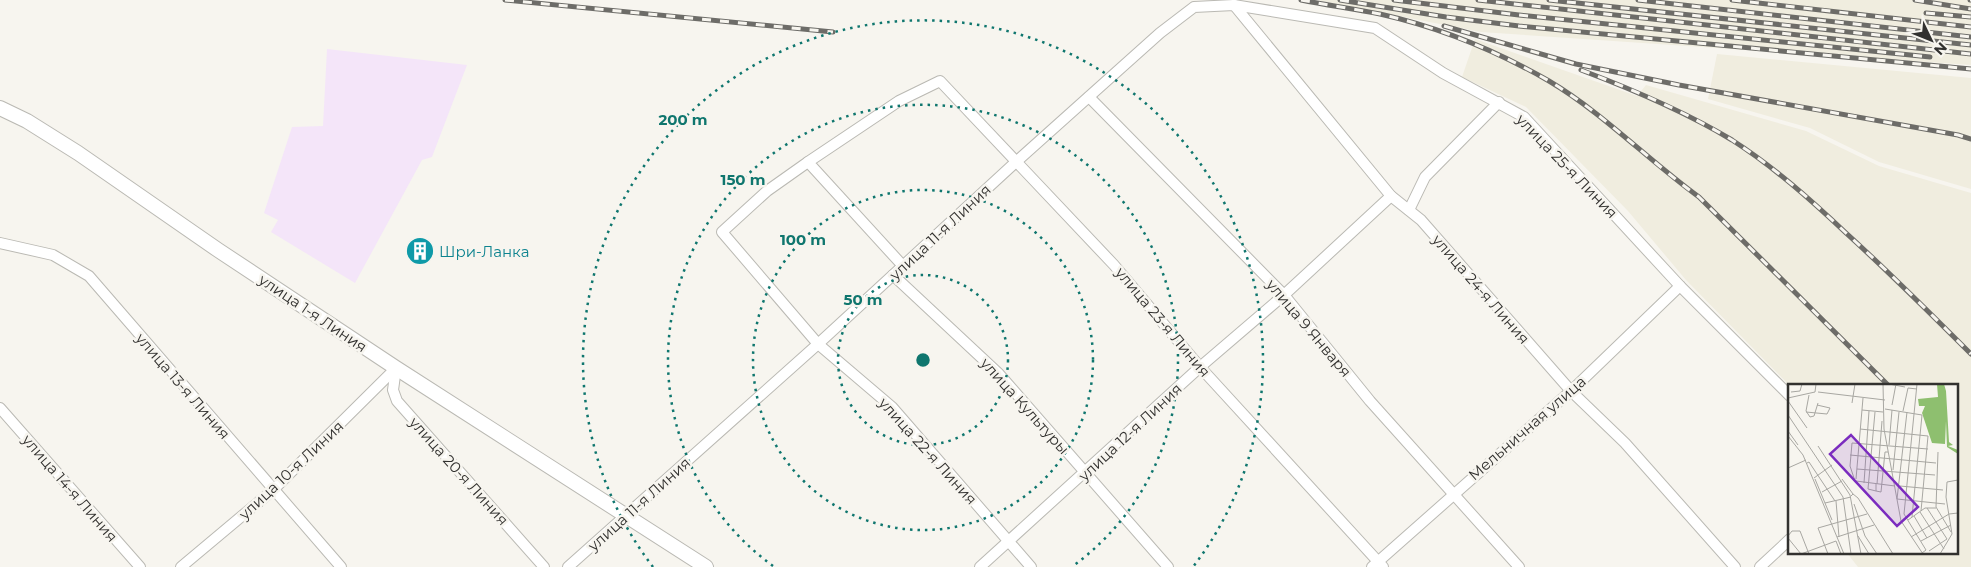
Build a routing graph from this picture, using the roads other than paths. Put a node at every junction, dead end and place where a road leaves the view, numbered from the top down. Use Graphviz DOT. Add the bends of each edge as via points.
graph roads {
  1 [pos="1234,5"];
  2 [pos="1089,97"];
  3 [pos="1499,102"];
  4 [pos="0,108"];
  5 [pos="1017,161"];
  6 [pos="808,162"];
  7 [pos="1391,196"];
  8 [pos="1409,210"];
  9 [pos="0,243"];
  10 [pos="903,266"];
  11 [pos="893,275"];
  12 [pos="1680,286"];
  13 [pos="1284,295"];
  14 [pos="818,344"];
  15 [pos="1200,367"];
  16 [pos="396,368"];
  17 [pos="1571,391"];
  18 [pos="1788,394"];
  19 [pos="0,408"];
  20 [pos="1085,473"];
  21 [pos="273,490"];
  22 [pos="1452,494"];
  23 [pos="626,516"];
  24 [pos="1788,541"];
  25 [pos="1009,542"];
  26 [pos="1378,565"];
  27 [pos="140,567"];
  28 [pos="181,567"];
  29 [pos="341,567"];
  30 [pos="544,567"];
  31 [pos="568,567"];
  32 [pos="706,567"];
  33 [pos="980,567"];
  34 [pos="1030,567"];
  35 [pos="1168,567"];
  36 [pos="1519,567"];
  37 [pos="1735,567"];
  38 [pos="1760,567"];
  1 -- 2 [label="street, улица 11-я Линия" via="1194,7"];
  1 -- 3 [label="street, улица 25-я Линия" via="1375,28 1443,73"];
  1 -- 7 [label="street, улица 24-я Линия"];
  2 -- 5 [label="street, улица 11-я Линия"];
  2 -- 13 [label="street, улица 9 Января"];
  3 -- 8 [label="street" via="1425,177"];
  3 -- 12 [label="street, улица 25-я Линия" via="1524,117"];
  4 -- 16 [label="main road, улица 1-я Линия" via="78,153"];
  5 -- 6 [label="street, улица 23-я Линия" via="940,81 899,101"];
  5 -- 10 [label="street, улица 11-я Линия"];
  5 -- 15 [label="street, улица 23-я Линия" via="1114,265"];
  6 -- 10 [label="street"];
  6 -- 14 [label="street, улица 22-я Линия" via="767,191 722,232"];
  7 -- 8 [label="street, улица 24-я Линия"];
  7 -- 13 [label="street, улица 12-я Линия"];
  8 -- 17 [label="street, улица 24-я Линия"];
  9 -- 21 [label="street, улица 13-я Линия" via="53,255 89,276"];
  10 -- 11 [label="street, улица 11-я Линия"];
  11 -- 14 [label="street, улица 11-я Линия"];
  11 -- 20 [label="street, улица Культуры" via="999,374"];
  12 -- 17 [label="street, Мельничная улица"];
  12 -- 18 [label="street, улица 25-я Линия"];
  13 -- 15 [label="street, улица 12-я Линия"];
  13 -- 22 [label="street, улица 9 Января" via="1370,401"];
  14 -- 23 [label="street, улица 11-я Линия"];
  14 -- 25 [label="street, улица 22-я Линия" via="892,407"];
  15 -- 20 [label="street, улица 12-я Линия"];
  15 -- 26 [label="street, улица 23-я Линия"];
  16 -- 21 [label="street, улица 10-я Линия"];
  16 -- 23 [label="main road, улица 1-я Линия"];
  16 -- 30 [label="street, улица 20-я Линия" via="393,390 396,401"];
  17 -- 22 [label="street, Мельничная улица"];
  17 -- 37 [label="street, улица 24-я Линия" via="1625,443"];
  19 -- 27 [label="street, улица 14-я Линия"];
  20 -- 25 [label="street, улица 12-я Линия"];
  20 -- 35 [label="street, улица Культуры"];
  21 -- 28 [label="street, улица 10-я Линия"];
  21 -- 29 [label="street, улица 13-я Линия"];
  22 -- 26 [label="street, Мельничная улица"];
  22 -- 36 [label="street, улица 9 Января"];
  23 -- 31 [label="street, улица 11-я Линия"];
  23 -- 32 [label="main road, улица 1-я Линия"];
  24 -- 38 [label="street"];
  25 -- 33 [label="street, улица 12-я Линия"];
  25 -- 34 [label="street, улица 22-я Линия"];
}
